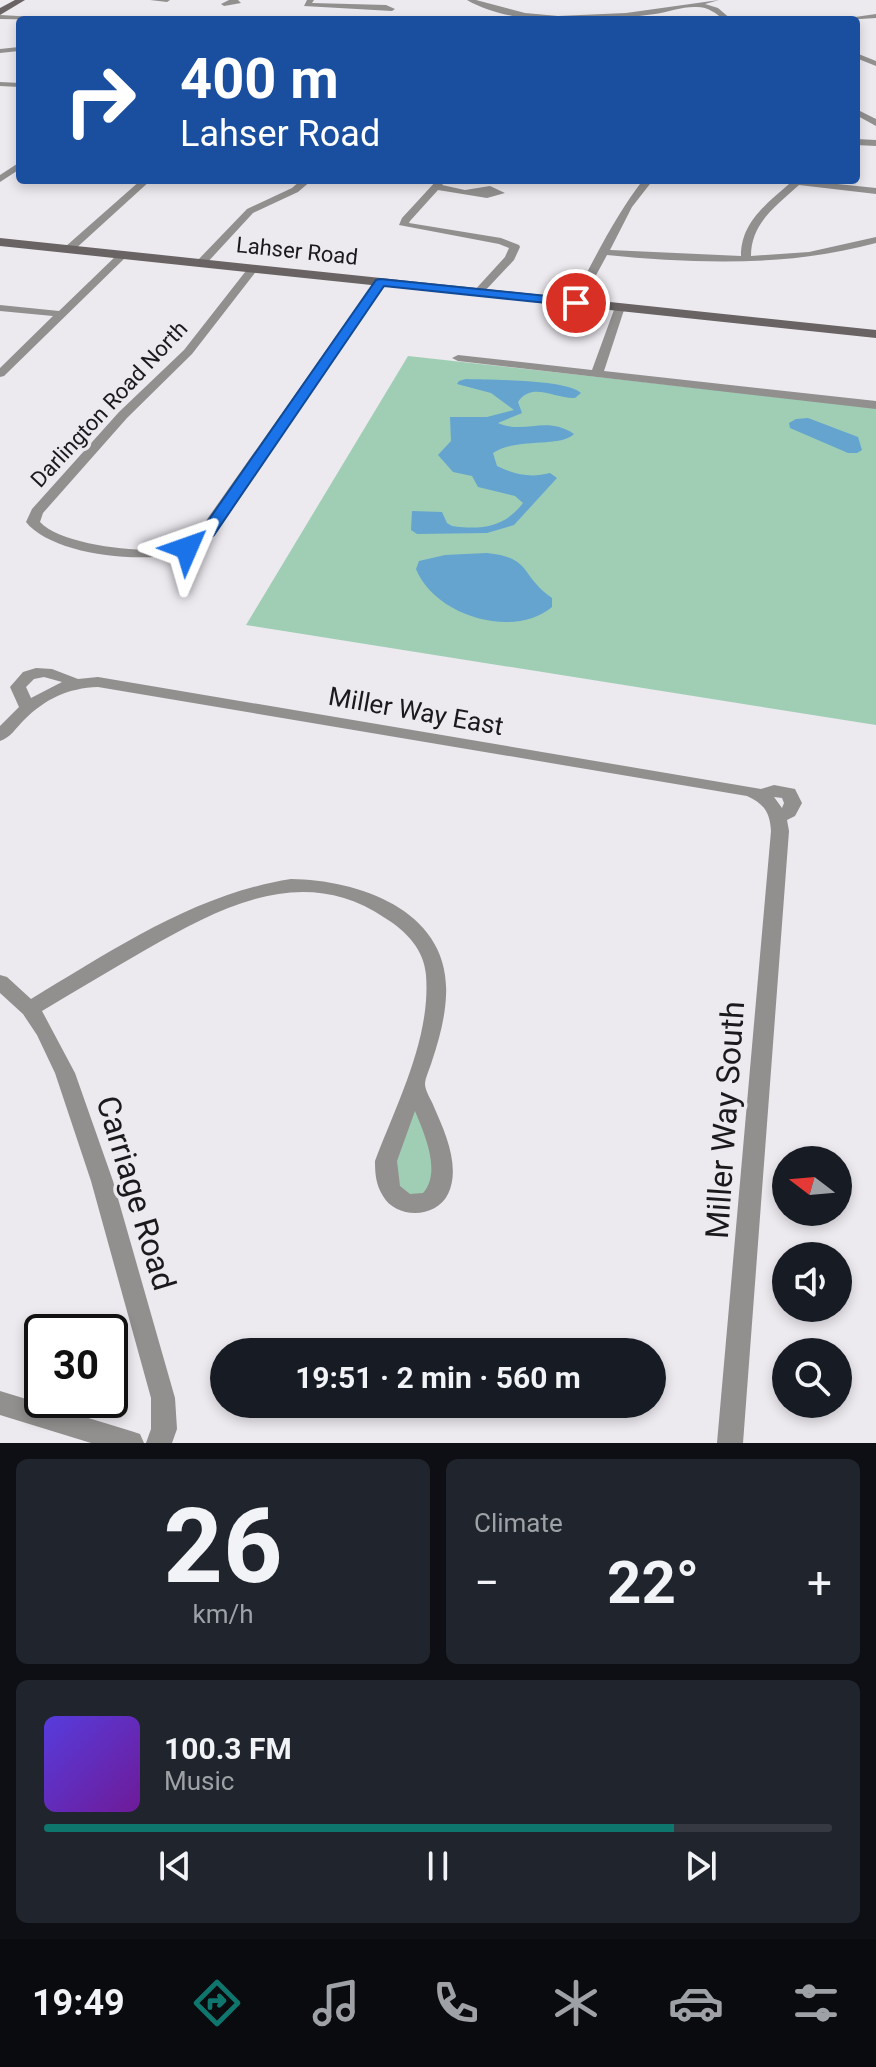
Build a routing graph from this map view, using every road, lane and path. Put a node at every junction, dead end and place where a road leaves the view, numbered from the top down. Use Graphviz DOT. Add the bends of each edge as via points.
graph roads {
  1 [pos="153,0"];
  2 [pos="167,0"];
  3 [pos="311,0"];
  4 [pos="470,0"];
  5 [pos="0,1"];
  6 [pos="19,1"];
  7 [pos="718,3"];
  8 [pos="372,8"];
  9 [pos="0,14"];
  10 [pos="561,16"];
  11 [pos="594,16"];
  12 [pos="16,49"];
  13 [pos="0,51"];
  14 [pos="142,184"];
  15 [pos="302,184"];
  16 [pos="438,184"];
  17 [pos="443,184"];
  18 [pos="645,184"];
  19 [pos="795,184"];
  20 [pos="806,184"];
  21 [pos="469,191"];
  22 [pos="876,191"];
  23 [pos="876,240"];
  24 [pos="0,242"];
  25 [pos="69,249"];
  26 [pos="602,252"];
  27 [pos="123,255"];
  28 [pos="746,258"];
  29 [pos="201,263"];
  30 [pos="253,269"];
  31 [pos="380,282"];
  32 [pos="478,292"];
  33 [pos="576,303"];
  34 [pos="620,307"];
  35 [pos="0,308"];
  36 [pos="61,314"];
  37 [pos="876,334"];
  38 [pos="458,358"];
  39 [pos="597,373"];
  40 [pos="0,374"];
  41 [pos="876,405"];
  42 [pos="74,683"];
  43 [pos="27,707"];
  44 [pos="0,736"];
  45 [pos="770,805"];
  46 [pos="0,982"];
  47 [pos="30,1009"];
  48 [pos="414,1084"];
  49 [pos="0,1403"];
  50 [pos="131,1443"];
  51 [pos="159,1443"];
  52 [pos="730,1443"];
  1 -- 2 [label="street"];
  3 -- 8 [label="street" via="306,5"];
  4 -- 10 [label="street" via="502,11"];
  5 -- 6 [label="street"];
  6 -- 9 [label="street"];
  7 -- 11 [label="street"];
  12 -- 13 [label="street"];
  14 -- 25 [label="street"];
  15 -- 29 [label="street" via="250,211"];
  16 -- 32 [label="street" via="404,225 515,247"];
  17 -- 21 [label="street"];
  18 -- 26 [label="street"];
  19 -- 28 [label="street" via="757,219 747,239"];
  20 -- 22 [label="street"];
  23 -- 28 [label="street" via="819,253"];
  24 -- 25 [label="street, Lahser Road"];
  25 -- 27 [label="street, Lahser Road"];
  26 -- 28 [label="street"];
  26 -- 33 [label="street"];
  27 -- 29 [label="street, Lahser Road"];
  27 -- 36 [label="street"];
  29 -- 30 [label="street, Lahser Road"];
  30 -- 31 [label="street, Lahser Road"];
  30 -- 31 [label="street, Darlington Road North" via="188,352 45,502 33,522 38,532 139,552 179,551 198,542"];
  31 -- 32 [label="street, Lahser Road"];
  32 -- 33 [label="street, Lahser Road"];
  33 -- 34 [label="street, Lahser Road"];
  34 -- 37 [label="street, Lahser Road"];
  34 -- 39 [label="street"];
  35 -- 36 [label="street"];
  36 -- 40 [label="street"];
  38 -- 39 [label="street"];
  39 -- 41 [label="street"];
  42 -- 43 [label="street, Miller Way East"];
  42 -- 43 [label="street" via="52,673 27,677 18,687"];
  42 -- 45 [label="street, Miller Way East" via="108,684"];
  43 -- 44 [label="street"];
  45 -- 52 [label="street, Miller Way South"];
  46 -- 47 [label="street, Carriage Road"];
  47 -- 48 [label="street" via="237,895 287,885 340,890 369,899 407,922 434,961 430,1025"];
  47 -- 51 [label="street, Carriage Road" via="65,1073 102,1181 163,1398"];
  48 -- 48 [label="street" via="384,1177 396,1197 416,1204 433,1199 442,1180 440,1158"];
  49 -- 50 [label="street"];
}
